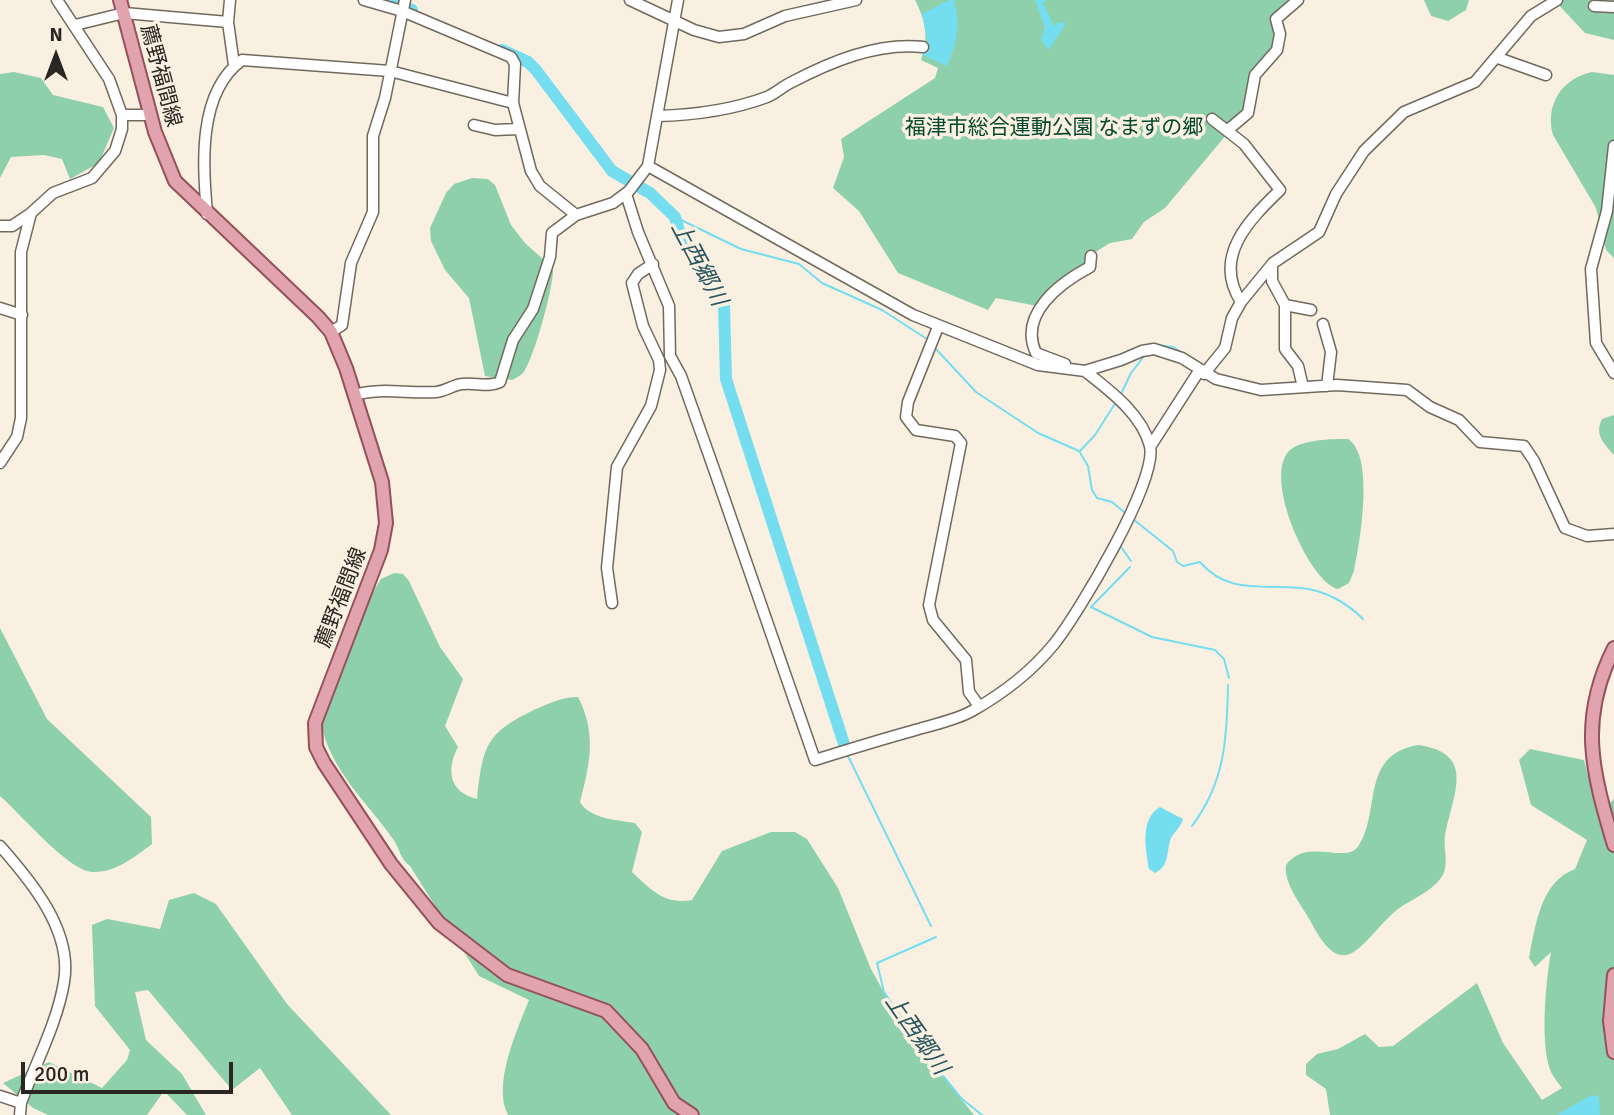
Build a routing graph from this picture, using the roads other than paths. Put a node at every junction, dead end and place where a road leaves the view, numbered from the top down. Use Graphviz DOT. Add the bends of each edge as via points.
graph roads {
  1 [pos="57,0"];
  2 [pos="230,0"];
  3 [pos="364,0"];
  4 [pos="630,0"];
  5 [pos="678,0"];
  6 [pos="856,0"];
  7 [pos="1298,0"];
  8 [pos="1557,0"];
  9 [pos="404,4"];
  10 [pos="1594,5"];
  11 [pos="122,7"];
  12 [pos="1614,7"];
  13 [pos="673,20"];
  14 [pos="229,22"];
  15 [pos="75,25"];
  16 [pos="923,47"];
  17 [pos="1498,58"];
  18 [pos="234,65"];
  19 [pos="390,71"];
  20 [pos="1546,75"];
  21 [pos="513,103"];
  22 [pos="122,115"];
  23 [pos="151,115"];
  24 [pos="657,116"];
  25 [pos="1212,119"];
  26 [pos="474,125"];
  27 [pos="518,129"];
  28 [pos="1229,129"];
  29 [pos="1614,146"];
  30 [pos="648,166"];
  31 [pos="628,192"];
  32 [pos="31,213"];
  33 [pos="208,215"];
  34 [pos="576,215"];
  35 [pos="0,226"];
  36 [pos="1091,256"];
  37 [pos="653,264"];
  38 [pos="1272,265"];
  39 [pos="1241,302"];
  40 [pos="1285,305"];
  41 [pos="0,308"];
  42 [pos="1311,310"];
  43 [pos="22,316"];
  44 [pos="1323,324"];
  45 [pos="938,327"];
  46 [pos="331,332"];
  47 [pos="1100,367"];
  48 [pos="1084,371"];
  49 [pos="1201,372"];
  50 [pos="1614,373"];
  51 [pos="1326,386"];
  52 [pos="1303,387"];
  53 [pos="354,396"];
  54 [pos="1150,447"];
  55 [pos="0,463"];
  56 [pos="1614,534"];
  57 [pos="612,603"];
  58 [pos="1614,648"];
  59 [pos="979,706"];
  60 [pos="1614,845"];
  61 [pos="0,846"];
  62 [pos="1614,975"];
  63 [pos="1614,1052"];
  64 [pos="0,1096"];
  65 [pos="21,1103"];
  66 [pos="20,1115"];
  67 [pos="692,1115"];
  1 -- 15 [label="street"];
  2 -- 14 [label="street"];
  3 -- 9 [label="street"];
  4 -- 13 [label="street"];
  5 -- 13 [label="street"];
  6 -- 13 [label="street" via="785,16 730,37 705,35"];
  7 -- 28 [label="street" via="1276,19 1280,34 1277,50 1255,75 1248,113"];
  8 -- 17 [label="street" via="1531,16"];
  9 -- 19 [label="street"];
  9 -- 21 [label="street" via="511,57 515,64"];
  10 -- 12 [label="street"];
  11 -- 14 [label="street"];
  11 -- 15 [label="street"];
  11 -- 23 [label="main road, 薦野福間線"];
  13 -- 24 [label="street"];
  14 -- 18 [label="street"];
  15 -- 22 [label="street" via="108,79"];
  16 -- 24 [label="street" via="875,49 767,97 724,109"];
  17 -- 20 [label="street"];
  17 -- 38 [label="street" via="1475,82 1396,117 1350,169 1319,232"];
  18 -- 19 [label="street" via="247,59"];
  18 -- 33 [label="street" via="210,110 205,182"];
  19 -- 21 [label="street"];
  19 -- 46 [label="street" via="372,144 373,212 351,263 342,325"];
  21 -- 27 [label="street"];
  22 -- 23 [label="street"];
  22 -- 32 [label="street" via="115,151 102,168 92,178 53,193"];
  23 -- 33 [label="main road, 薦野福間線" via="175,181"];
  24 -- 30 [label="street"];
  25 -- 28 [label="street"];
  26 -- 27 [label="street"];
  27 -- 34 [label="street" via="540,186"];
  28 -- 39 [label="street" via="1280,190 1256,212 1236,246 1229,275"];
  29 -- 50 [label="street" via="1607,211 1591,270 1596,343"];
  30 -- 31 [label="street"];
  30 -- 45 [label="street"];
  31 -- 34 [label="street" via="598,210"];
  31 -- 37 [label="street" via="638,232"];
  32 -- 35 [label="street" via="12,226"];
  32 -- 43 [label="street" via="21,252"];
  33 -- 46 [label="main road, 薦野福間線"];
  34 -- 53 [label="street" via="552,233 550,257 533,309 513,340 500,382 459,384 438,392 374,389"];
  36 -- 47 [label="street" via="1090,267 1063,281 1037,312 1033,347 1049,361"];
  37 -- 57 [label="street" via="632,283 660,369 651,407 617,467 607,568"];
  37 -- 59 [label="street" via="669,306 670,356 681,376 815,760 953,719"];
  38 -- 39 [label="street"];
  38 -- 40 [label="street" via="1272,281"];
  39 -- 49 [label="street" via="1225,348"];
  40 -- 42 [label="street"];
  40 -- 52 [label="street" via="1285,349 1298,366"];
  41 -- 43 [label="street"];
  43 -- 55 [label="street" via="21,418 17,437"];
  44 -- 51 [label="street" via="1331,352"];
  45 -- 48 [label="street" via="1038,365"];
  45 -- 59 [label="street" via="906,417 916,430 955,436 961,443 929,605 933,620 966,660 969,692"];
  46 -- 53 [label="main road, 薦野福間線"];
  47 -- 48 [label="street"];
  47 -- 49 [label="street" via="1150,349 1182,358"];
  48 -- 54 [label="street" via="1125,406"];
  49 -- 52 [label="street" via="1261,390"];
  49 -- 54 [label="street"];
  51 -- 52 [label="street"];
  51 -- 56 [label="street" via="1407,390 1459,420 1480,442 1524,446 1565,528 1587,536"];
  53 -- 67 [label="main road, 薦野福間線" via="382,482 385,532 315,723 319,753 391,864 439,923 507,975 606,1011 642,1049 674,1103"];
  54 -- 59 [label="street" via="1133,508 1082,604 1041,658"];
  58 -- 60 [label="main road" via="1595,693 1590,727 1593,766"];
  61 -- 65 [label="street" via="50,915 65,964 61,997"];
  62 -- 63 [label="main road" via="1610,1013"];
  64 -- 65 [label="street"];
  65 -- 66 [label="street"];
}
